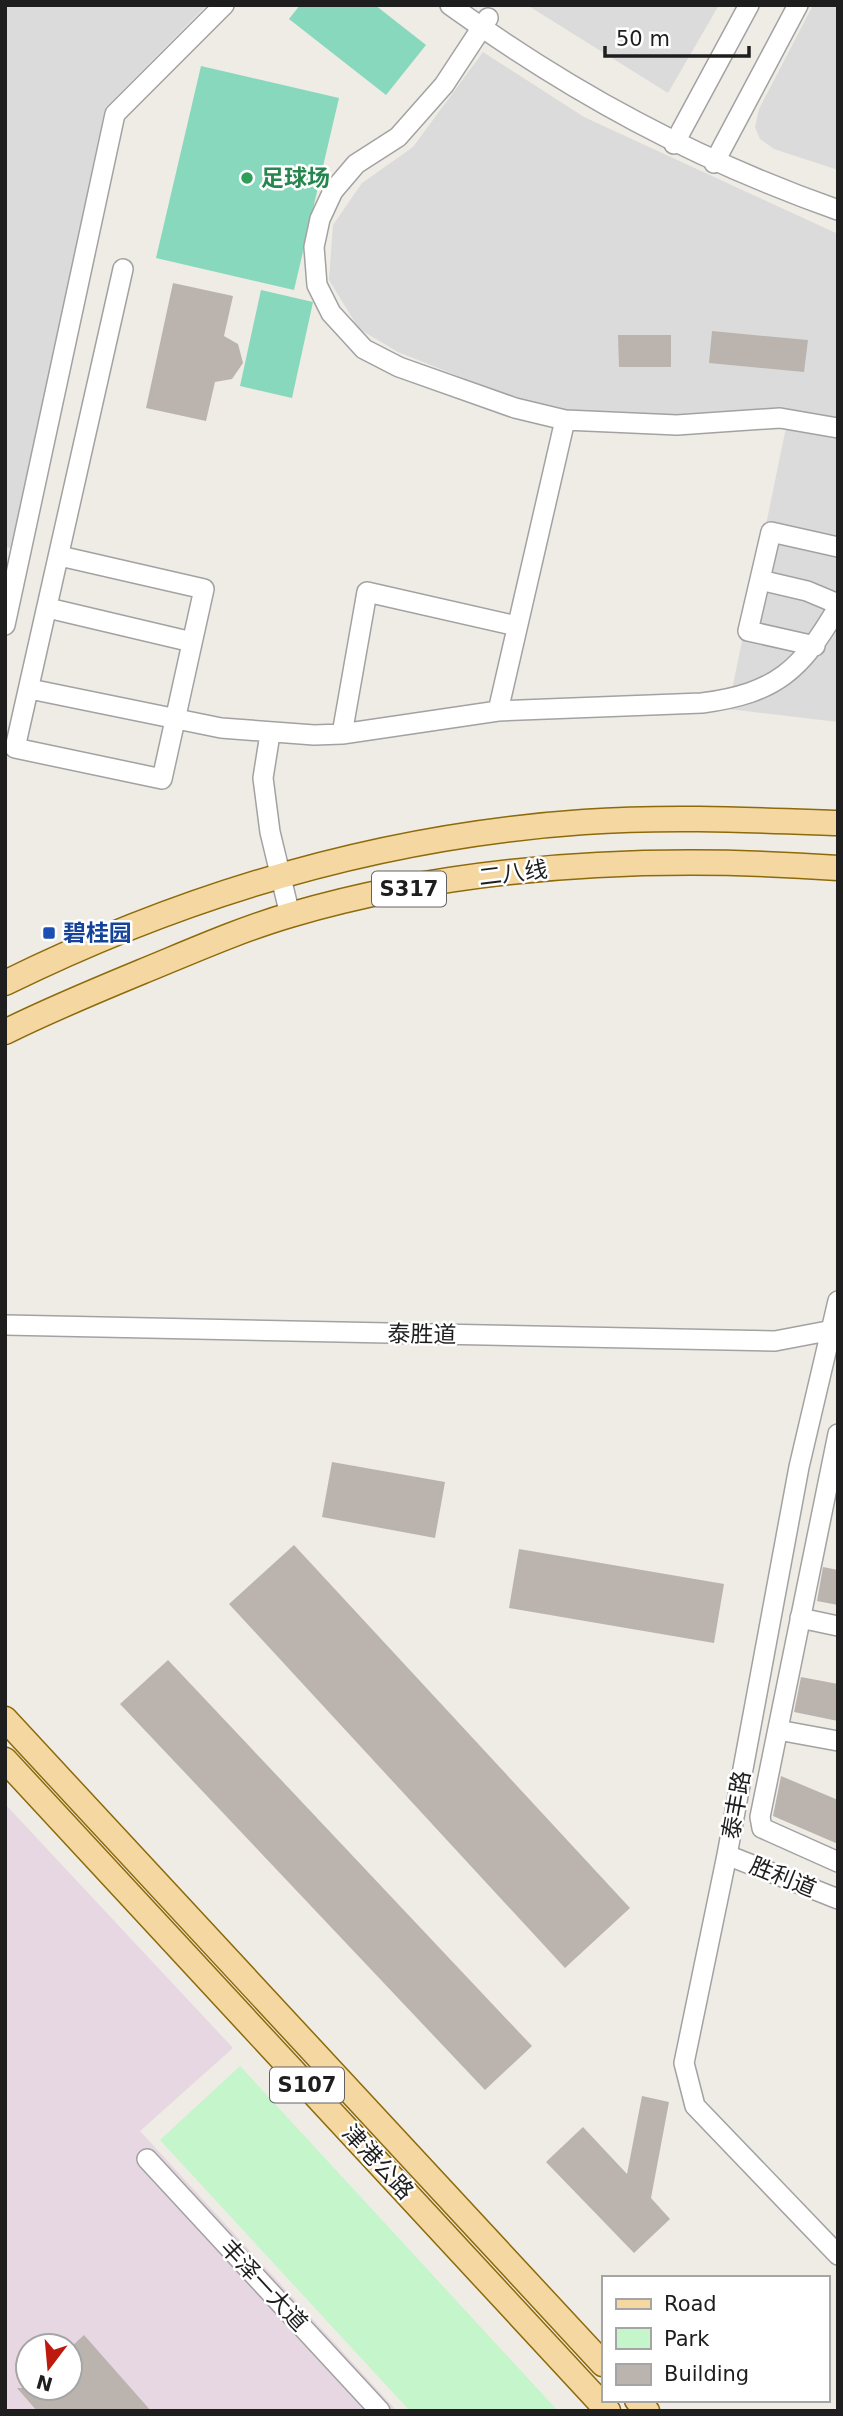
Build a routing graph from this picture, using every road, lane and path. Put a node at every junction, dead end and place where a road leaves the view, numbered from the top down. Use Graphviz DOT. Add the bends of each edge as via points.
graph roads {
  1 [pos="224,5"];
  2 [pos="450,5"];
  3 [pos="470,5"];
  4 [pos="749,5"];
  5 [pos="799,5"];
  6 [pos="484,23"];
  7 [pos="677,139"];
  8 [pos="717,157"];
  9 [pos="838,200"];
  10 [pos="838,210"];
  11 [pos="123,269"];
  12 [pos="565,420"];
  13 [pos="838,428"];
  14 [pos="838,547"];
  15 [pos="60,556"];
  16 [pos="760,580"];
  17 [pos="838,606"];
  18 [pos="48,608"];
  19 [pos="5,625"];
  20 [pos="517,626"];
  21 [pos="192,642"];
  22 [pos="815,646"];
  23 [pos="30,690"];
  24 [pos="498,711"];
  25 [pos="176,719"];
  26 [pos="270,734"];
  27 [pos="342,734"];
  28 [pos="838,823"];
  29 [pos="838,868"];
  30 [pos="280,874"];
  31 [pos="290,915"];
  32 [pos="5,982"];
  33 [pos="5,1032"];
  34 [pos="838,1301"];
  35 [pos="5,1325"];
  36 [pos="835,1330"];
  37 [pos="838,1434"];
  38 [pos="829,1521"];
  39 [pos="800,1618"];
  40 [pos="838,1626"];
  41 [pos="5,1719"];
  42 [pos="778,1730"];
  43 [pos="838,1741"];
  44 [pos="5,1760"];
  45 [pos="728,1848"];
  46 [pos="838,1862"];
  47 [pos="838,1886"];
  48 [pos="838,1899"];
  49 [pos="147,2160"];
  50 [pos="838,2255"];
  51 [pos="602,2363"];
  52 [pos="380,2411"];
  53 [pos="608,2411"];
  1 -- 19 [label="street" via="115,114"];
  2 -- 6 [label="street"];
  3 -- 6 [label="street"];
  4 -- 7 [label="street"];
  5 -- 8 [label="street"];
  6 -- 7 [label="street"];
  6 -- 12 [label="street" via="444,85 398,137 356,164 333,191 314,247 317,285 331,313 364,349 444,386"];
  7 -- 8 [label="street"];
  8 -- 9 [label="street"];
  8 -- 10 [label="street"];
  11 -- 15 [label="street"];
  12 -- 13 [label="street" via="677,425 780,418"];
  12 -- 20 [label="street"];
  14 -- 16 [label="street" via="771,532"];
  15 -- 18 [label="street"];
  15 -- 21 [label="street" via="204,589"];
  16 -- 17 [label="street" via="807,591"];
  16 -- 22 [label="street" via="748,631"];
  17 -- 22 [label="street"];
  18 -- 21 [label="street"];
  18 -- 23 [label="street"];
  20 -- 24 [label="street"];
  20 -- 27 [label="street" via="367,592"];
  21 -- 25 [label="street"];
  22 -- 24 [label="street" via="792,671 734,698"];
  23 -- 25 [label="street"];
  23 -- 25 [label="street" via="15,748 162,779"];
  24 -- 27 [label="street"];
  25 -- 26 [label="street"];
  26 -- 27 [label="street"];
  26 -- 30 [label="street" via="263,778"];
  28 -- 30 [label="main road, 二八线 / S317" via="677,818 582,822 477,834"];
  29 -- 31 [label="main road, 二八线 / S317" via="660,861 562,867 419,887"];
  30 -- 31 [label="street"];
  30 -- 32 [label="main road, 二八线 / S317" via="129,927"];
  31 -- 33 [label="main road, 二八线 / S317" via="165,962"];
  34 -- 36 [label="street, 泰丰路"];
  35 -- 36 [label="street, 泰胜道" via="775,1341"];
  36 -- 45 [label="street, 泰丰路" via="799,1467"];
  37 -- 38 [label="street"];
  38 -- 39 [label="street"];
  39 -- 40 [label="street"];
  39 -- 42 [label="street"];
  41 -- 51 [label="main road, 津港公路 / S107"];
  42 -- 43 [label="street"];
  42 -- 46 [label="street" via="760,1817 762,1828"];
  44 -- 53 [label="main road, 津港公路 / S107"];
  45 -- 47 [label="street, 胜利道"];
  45 -- 48 [label="street, 胜利道"];
  45 -- 50 [label="street, 泰丰路" via="684,2063 695,2106"];
  49 -- 52 [label="street, 丰泽一大道"];
}
